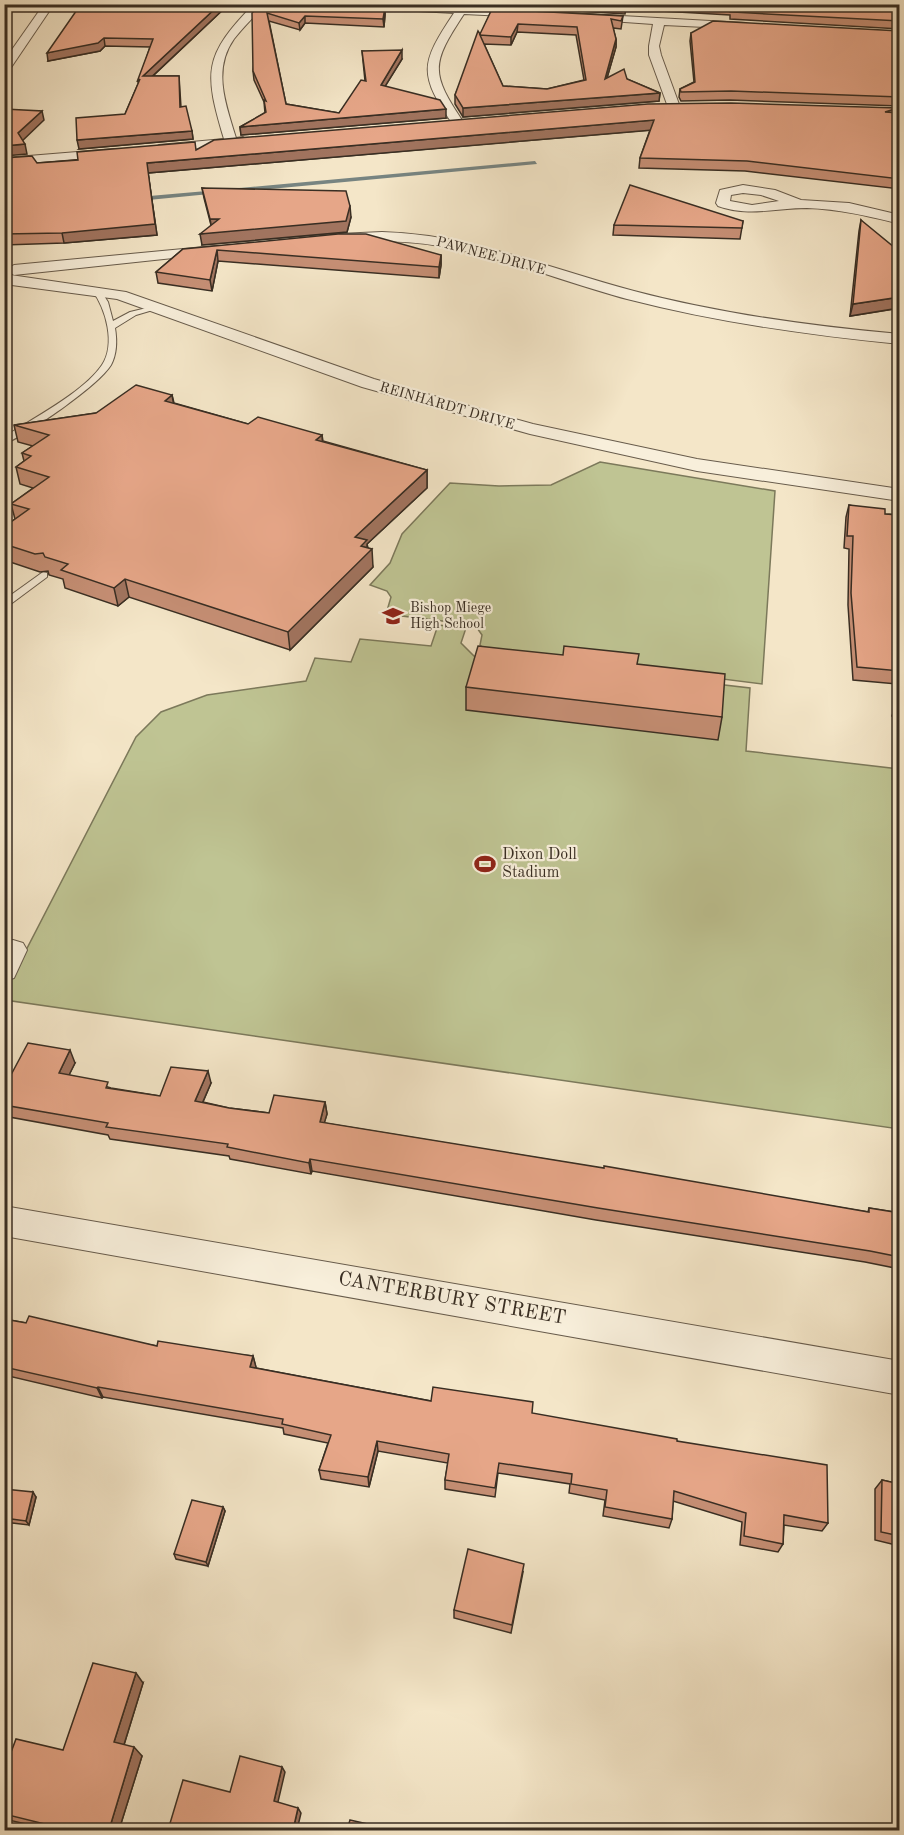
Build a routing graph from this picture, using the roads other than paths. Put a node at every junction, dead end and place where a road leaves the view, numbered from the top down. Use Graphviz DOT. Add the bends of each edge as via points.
graph roads {
  1 [pos="49,4"];
  2 [pos="260,4"];
  3 [pos="347,4"];
  4 [pos="367,5"];
  5 [pos="461,11"];
  6 [pos="543,15"];
  7 [pos="578,17"];
  8 [pos="659,21"];
  9 [pos="762,27"];
  10 [pos="9,58"];
  11 [pos="4,70"];
  12 [pos="656,107"];
  13 [pos="458,123"];
  14 [pos="255,140"];
  15 [pos="231,142"];
  16 [pos="148,150"];
  17 [pos="124,152"];
  18 [pos="4,162"];
  19 [pos="796,203"];
  20 [pos="900,220"];
  21 [pos="328,239"];
  22 [pos="227,249"];
  23 [pos="106,261"];
  24 [pos="4,271"];
  25 [pos="4,279"];
  26 [pos="96,290"];
  27 [pos="159,307"];
  28 [pos="111,327"];
  29 [pos="900,339"];
  30 [pos="4,441"];
  31 [pos="900,495"];
  32 [pos="43,575"];
  33 [pos="4,606"];
  34 [pos="4,1221"];
  35 [pos="900,1378"];
  1 -- 10 [label="street"];
  2 -- 15 [label="street" via="229,37 216,66 216,93"];
  3 -- 4 [label="street"];
  4 -- 5 [label="street"];
  5 -- 6 [label="street"];
  5 -- 13 [label="street" via="439,45 431,71 438,96"];
  7 -- 8 [label="street"];
  8 -- 9 [label="street"];
  8 -- 12 [label="street" via="655,55 679,106"];
  10 -- 11 [label="street"];
  14 -- 15 [label="street"];
  15 -- 16 [label="street"];
  17 -- 18 [label="street"];
  19 -- 20 [label="street" via="865,211"];
  21 -- 29 [label="street, PAWNEE DRIVE" via="391,237 442,242 692,309 808,329"];
  22 -- 23 [label="street"];
  23 -- 24 [label="street"];
  23 -- 26 [label="street" via="92,281"];
  25 -- 26 [label="street, REINHARDT DRIVE"];
  26 -- 27 [label="street, REINHARDT DRIVE"];
  26 -- 28 [label="lane" via="106,302"];
  27 -- 28 [label="lane" via="124,316"];
  27 -- 31 [label="street, REINHARDT DRIVE" via="368,383 530,429 697,465"];
  28 -- 30 [label="lane" via="111,354 99,376"];
  32 -- 33 [label="lane"];
  34 -- 35 [label="street, CANTERBURY STREET"];
}
